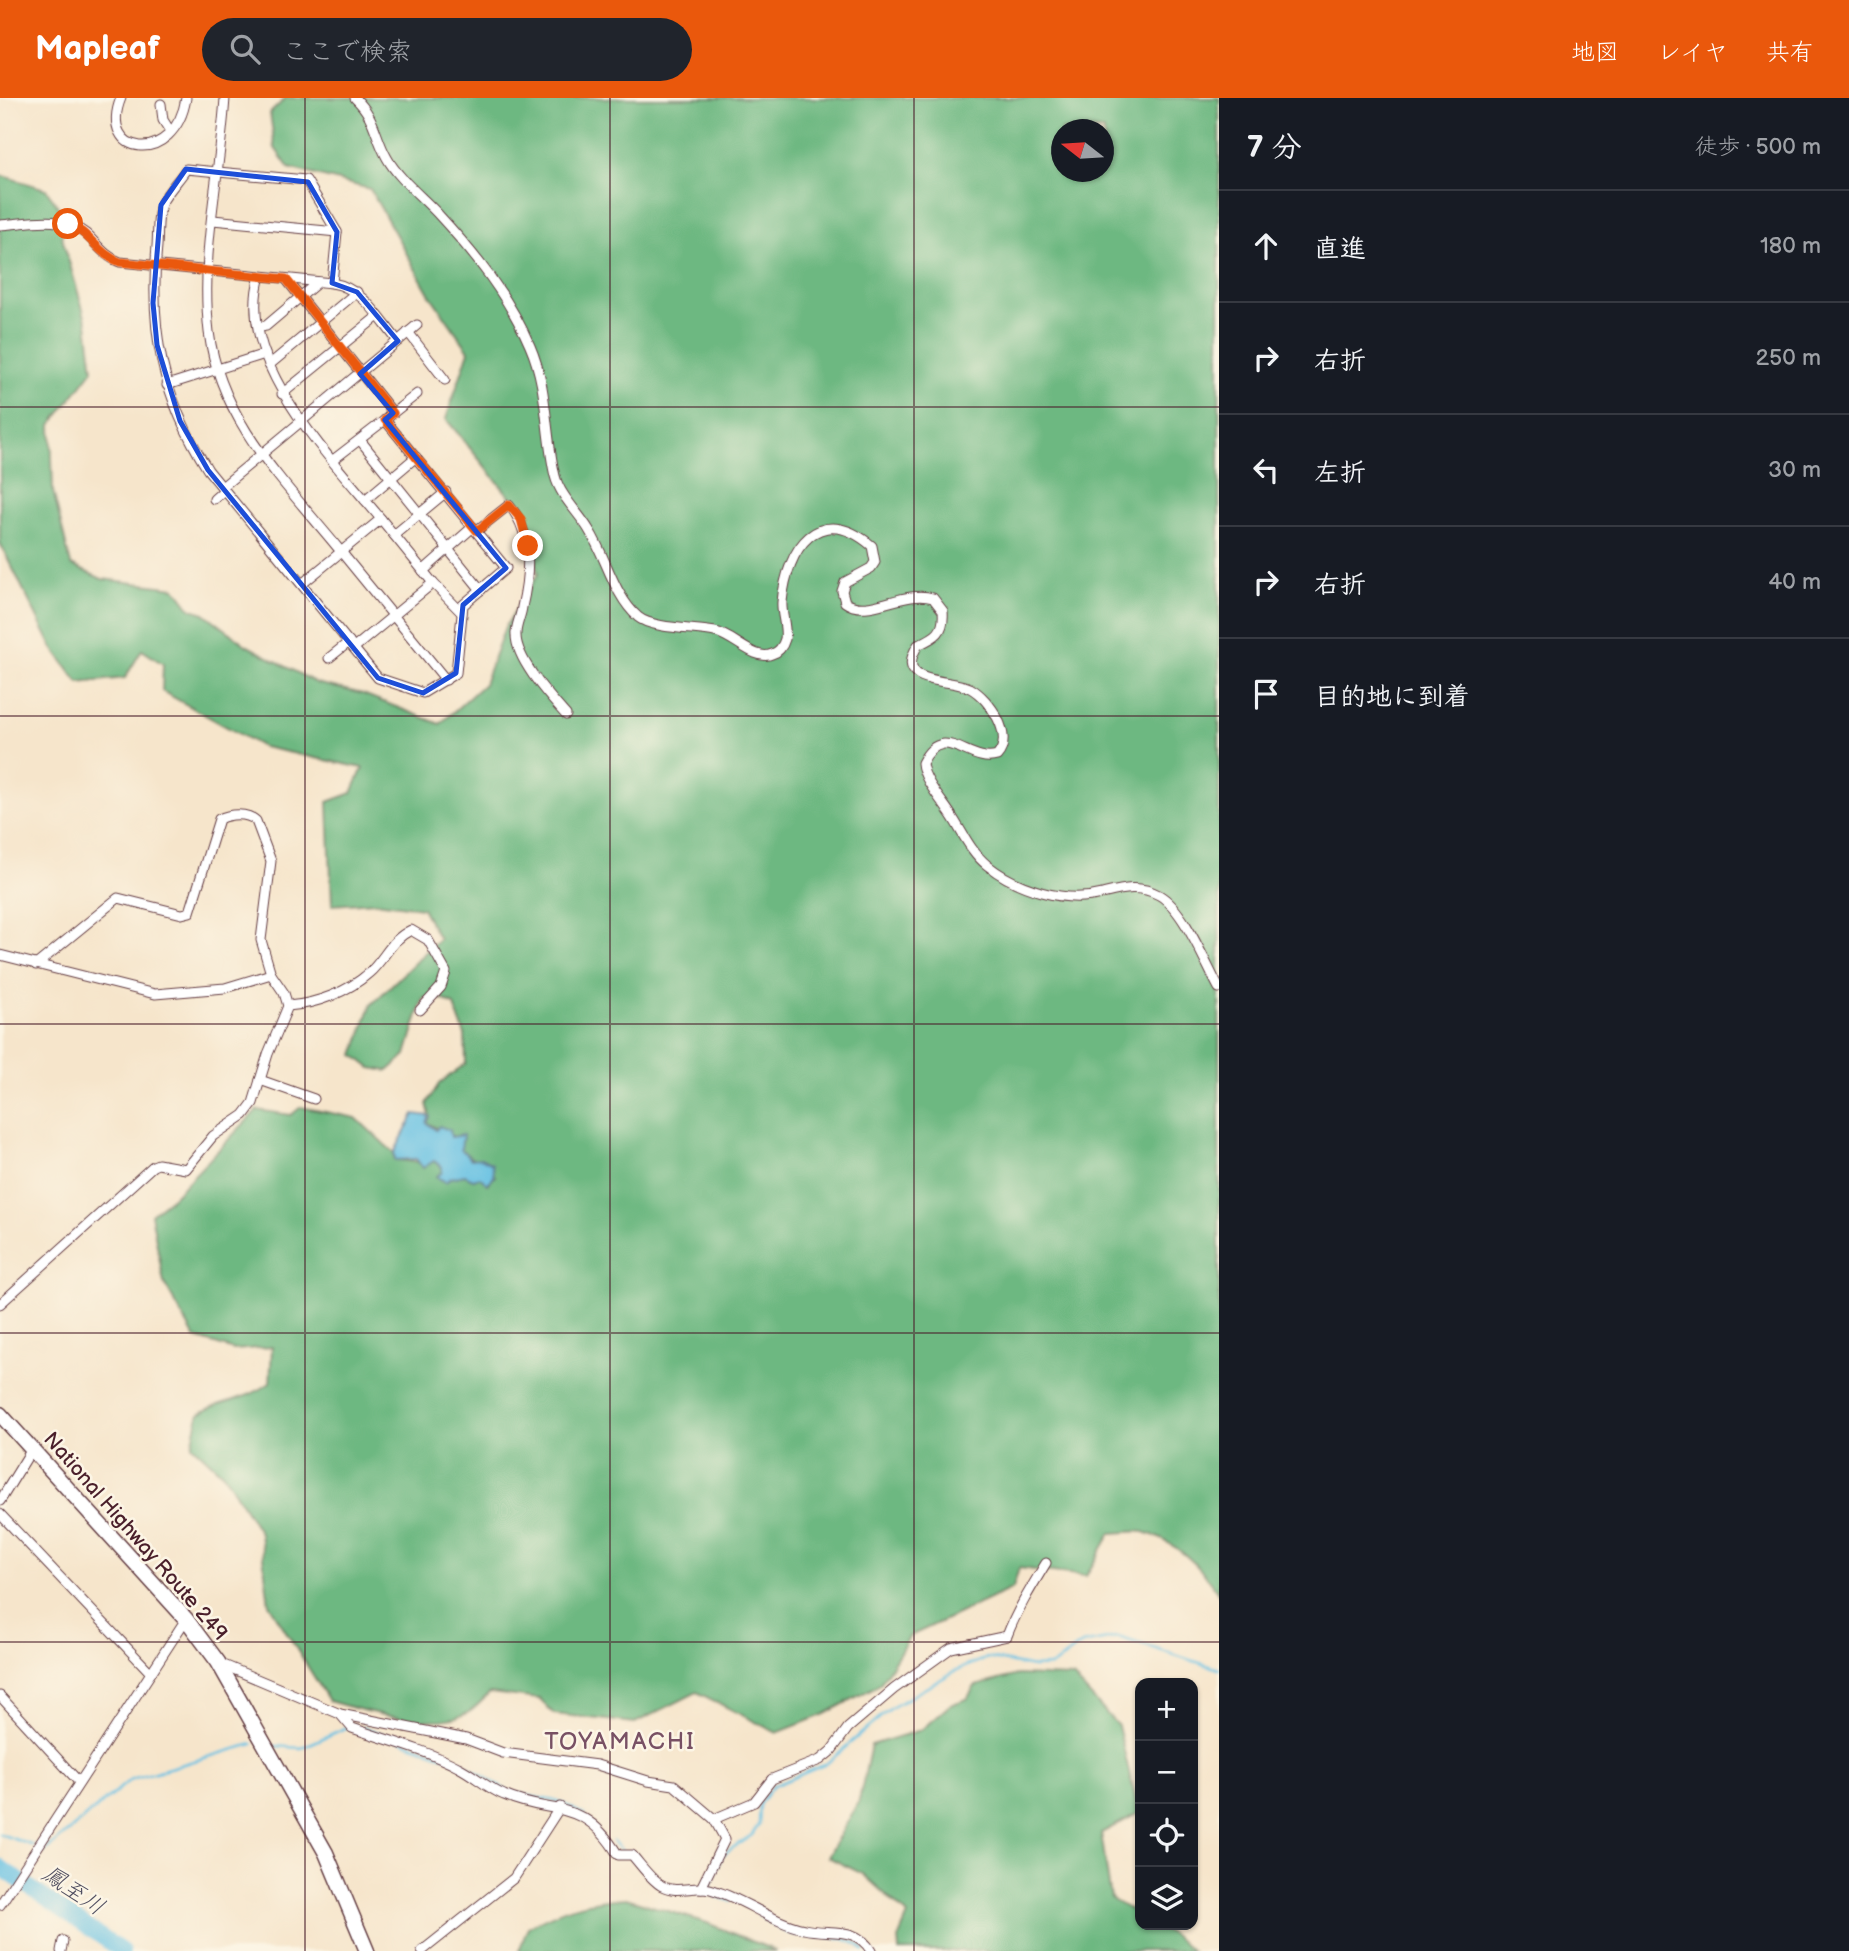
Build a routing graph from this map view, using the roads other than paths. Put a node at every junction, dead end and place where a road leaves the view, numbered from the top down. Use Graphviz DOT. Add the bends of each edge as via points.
graph roads {
  1 [pos="121,98"];
  2 [pos="186,98"];
  3 [pos="225,98"];
  4 [pos="355,98"];
  5 [pos="161,104"];
  6 [pos="170,131"];
  7 [pos="219,173"];
  8 [pos="213,220"];
  9 [pos="0,225"];
  10 [pos="337,232"];
  11 [pos="155,267"];
  12 [pos="207,270"];
  13 [pos="260,276"];
  14 [pos="286,279"];
  15 [pos="318,282"];
  16 [pos="332,283"];
  17 [pos="357,292"];
  18 [pos="300,297"];
  19 [pos="378,316"];
  20 [pos="321,324"];
  21 [pos="417,325"];
  22 [pos="260,327"];
  23 [pos="408,332"];
  24 [pos="398,341"];
  25 [pos="340,347"];
  26 [pos="265,354"];
  27 [pos="269,365"];
  28 [pos="217,369"];
  29 [pos="360,374"];
  30 [pos="445,380"];
  31 [pos="167,385"];
  32 [pos="282,394"];
  33 [pos="417,394"];
  34 [pos="389,417"];
  35 [pos="302,421"];
  36 [pos="360,440"];
  37 [pos="261,454"];
  38 [pos="416,457"];
  39 [pos="333,460"];
  40 [pos="390,478"];
  41 [pos="223,488"];
  42 [pos="446,492"];
  43 [pos="214,499"];
  44 [pos="365,500"];
  45 [pos="420,514"];
  46 [pos="381,519"];
  47 [pos="475,529"];
  48 [pos="394,535"];
  49 [pos="450,549"];
  50 [pos="341,551"];
  51 [pos="423,571"];
  52 [pos="433,583"];
  53 [pos="302,584"];
  54 [pos="481,590"];
  55 [pos="462,613"];
  56 [pos="393,615"];
  57 [pos="352,645"];
  58 [pos="329,658"];
  59 [pos="446,680"];
  60 [pos="566,715"];
  61 [pos="0,955"];
  62 [pos="36,965"];
  63 [pos="271,974"];
  64 [pos="1219,988"];
  65 [pos="288,1006"];
  66 [pos="420,1010"];
  67 [pos="260,1080"];
  68 [pos="314,1099"];
  69 [pos="0,1304"];
  70 [pos="0,1414"];
  71 [pos="32,1449"];
  72 [pos="0,1501"];
  73 [pos="0,1514"];
  74 [pos="1046,1563"];
  75 [pos="186,1619"];
  76 [pos="218,1662"];
  77 [pos="151,1673"];
  78 [pos="0,1696"];
  79 [pos="346,1721"];
  80 [pos="79,1782"];
  81 [pos="560,1807"];
  82 [pos="714,1819"];
  83 [pos="707,1889"];
  84 [pos="1,1903"];
  85 [pos="63,1941"];
  86 [pos="61,1951"];
  87 [pos="367,1951"];
  88 [pos="422,1951"];
  89 [pos="871,1951"];
  1 -- 6 [label="street" via="116,120 126,140 150,148"];
  2 -- 6 [label="street" via="183,113"];
  3 -- 7 [label="street"];
  4 -- 64 [label="street" via="374,120 387,159 503,292 539,374 556,479 590,530 625,602 639,618 663,626 725,633 756,653 770,655 784,641 783,596 803,542 826,527 862,538 872,547 875,562 845,582 845,602 864,609 902,597 933,598 943,611 942,628 935,639 918,645 911,660 914,669 922,678 971,689 1001,724 1003,744 997,756 986,758 948,743 932,750 922,763 975,853 1001,874 1051,896 1101,894 1118,888 1156,894 1188,930"];
  5 -- 6 [label="street"];
  7 -- 8 [label="street"];
  7 -- 10 [label="street" via="306,180"];
  7 -- 11 [label="street" via="186,169 161,205"];
  8 -- 10 [label="street"];
  8 -- 12 [label="street"];
  9 -- 11 [label="street" via="62,222 84,233 114,260"];
  10 -- 16 [label="street"];
  11 -- 12 [label="street"];
  11 -- 31 [label="street" via="155,324"];
  12 -- 13 [label="street"];
  12 -- 28 [label="street" via="209,334"];
  13 -- 14 [label="street"];
  13 -- 22 [label="street" via="256,300"];
  14 -- 15 [label="street"];
  14 -- 18 [label="street"];
  15 -- 16 [label="street"];
  15 -- 18 [label="street"];
  16 -- 17 [label="street"];
  17 -- 19 [label="street"];
  17 -- 20 [label="street"];
  18 -- 20 [label="street"];
  18 -- 22 [label="street"];
  19 -- 24 [label="street"];
  19 -- 25 [label="street"];
  20 -- 25 [label="street"];
  20 -- 27 [label="street"];
  21 -- 23 [label="street"];
  22 -- 26 [label="street"];
  23 -- 24 [label="street"];
  23 -- 30 [label="street"];
  24 -- 29 [label="street"];
  25 -- 29 [label="street"];
  25 -- 32 [label="street"];
  26 -- 27 [label="street"];
  26 -- 28 [label="street"];
  27 -- 32 [label="street"];
  28 -- 31 [label="street"];
  28 -- 37 [label="street" via="233,412"];
  29 -- 34 [label="street"];
  29 -- 35 [label="street"];
  31 -- 41 [label="street" via="191,443"];
  32 -- 35 [label="street"];
  33 -- 34 [label="street"];
  34 -- 36 [label="street"];
  34 -- 38 [label="street"];
  35 -- 37 [label="street"];
  35 -- 39 [label="street"];
  36 -- 39 [label="street"];
  36 -- 40 [label="street"];
  37 -- 41 [label="street"];
  37 -- 50 [label="street"];
  38 -- 40 [label="street"];
  38 -- 42 [label="street"];
  39 -- 44 [label="street"];
  40 -- 44 [label="street"];
  40 -- 45 [label="street"];
  41 -- 43 [label="street"];
  41 -- 53 [label="street"];
  42 -- 45 [label="street"];
  42 -- 47 [label="street"];
  44 -- 46 [label="street"];
  45 -- 48 [label="street"];
  45 -- 49 [label="street"];
  46 -- 48 [label="street"];
  46 -- 50 [label="street"];
  47 -- 49 [label="street"];
  47 -- 54 [label="street" via="506,568"];
  47 -- 60 [label="street" via="509,505 521,519 528,546 518,648 541,689"];
  48 -- 51 [label="street"];
  49 -- 51 [label="street"];
  49 -- 54 [label="street"];
  50 -- 53 [label="street"];
  50 -- 56 [label="street"];
  51 -- 52 [label="street"];
  52 -- 55 [label="street"];
  52 -- 56 [label="street"];
  53 -- 57 [label="street"];
  54 -- 55 [label="street" via="463,605"];
  55 -- 59 [label="street" via="459,669"];
  56 -- 57 [label="street"];
  56 -- 59 [label="street"];
  57 -- 58 [label="street"];
  57 -- 59 [label="street" via="381,679 423,693"];
  61 -- 62 [label="street"];
  62 -- 63 [label="street" via="155,994 225,988"];
  62 -- 63 [label="street" via="118,898 190,912 214,826 223,817 236,815 256,821 271,861 261,940"];
  63 -- 65 [label="street"];
  65 -- 66 [label="street" via="328,997 369,973 393,941 411,930 428,940 446,972 441,987"];
  65 -- 67 [label="street"];
  67 -- 68 [label="street"];
  67 -- 69 [label="street" via="244,1115 213,1136 191,1165 153,1166"];
  70 -- 71 [label="highway, National Highway Route 249"];
  71 -- 72 [label="street"];
  71 -- 75 [label="highway, National Highway Route 249"];
  73 -- 77 [label="street"];
  74 -- 82 [label="street" via="1007,1636 951,1648 848,1728 820,1760 772,1779 754,1802"];
  75 -- 76 [label="highway, National Highway Route 249"];
  75 -- 77 [label="street"];
  76 -- 79 [label="street"];
  76 -- 87 [label="highway, National Highway Route 249" via="326,1853"];
  77 -- 80 [label="street"];
  78 -- 80 [label="street"];
  79 -- 81 [label="street" via="458,1766 512,1799"];
  79 -- 82 [label="street" via="466,1739 503,1753 597,1765 648,1782 674,1785"];
  80 -- 84 [label="street"];
  81 -- 83 [label="street" via="578,1814 618,1855 628,1856 662,1886"];
  81 -- 88 [label="street" via="514,1878"];
  82 -- 83 [label="street" via="725,1839"];
  83 -- 89 [label="street" via="805,1930 854,1934"];
  85 -- 86 [label="street"];
}
